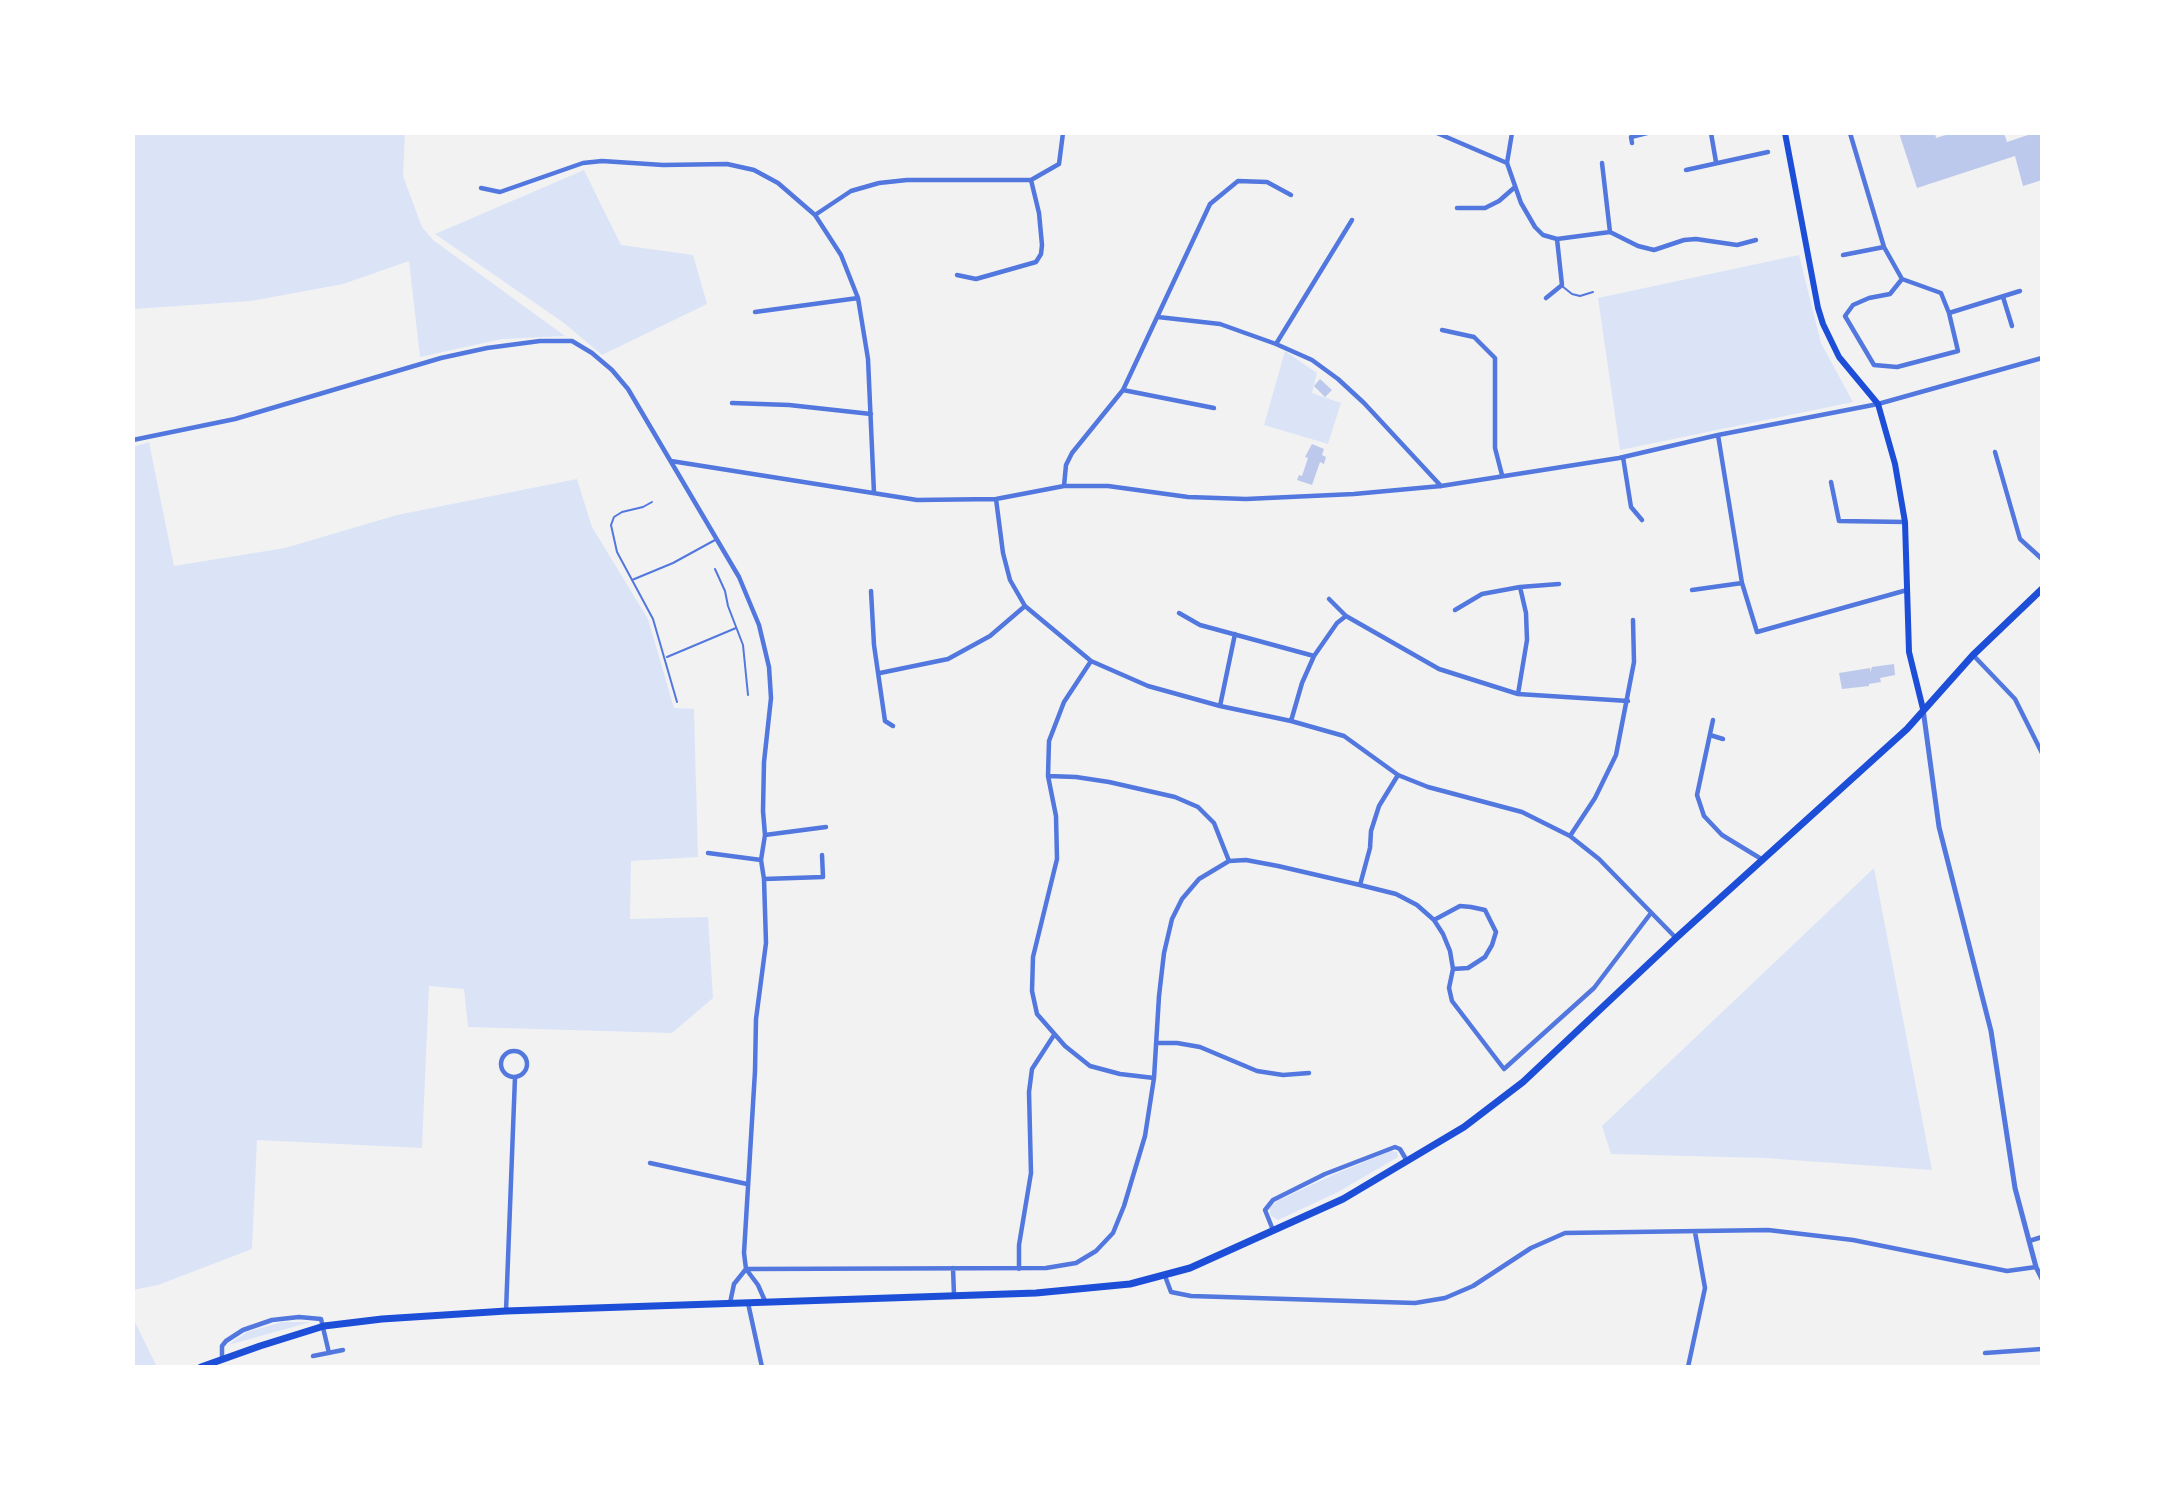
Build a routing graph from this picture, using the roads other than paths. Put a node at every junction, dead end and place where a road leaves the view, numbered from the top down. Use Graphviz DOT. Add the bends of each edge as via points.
graph roads {
  1 [pos="1063,133"];
  2 [pos="1437,133"];
  3 [pos="1512,133"];
  4 [pos="1647,133"];
  5 [pos="1712,133"];
  6 [pos="1785,133"];
  7 [pos="1850,133"];
  8 [pos="1632,144"];
  9 [pos="1768,152"];
  10 [pos="1716,162"];
  11 [pos="1507,163"];
  12 [pos="1602,163"];
  13 [pos="1686,170"];
  14 [pos="1031,180"];
  15 [pos="1515,187"];
  16 [pos="481,188"];
  17 [pos="1291,195"];
  18 [pos="1457,208"];
  19 [pos="815,215"];
  20 [pos="1352,220"];
  21 [pos="1610,232"];
  22 [pos="1557,239"];
  23 [pos="1756,240"];
  24 [pos="1884,247"];
  25 [pos="1843,255"];
  26 [pos="957,275"];
  27 [pos="1902,279"];
  28 [pos="1562,285"];
  29 [pos="2020,291"];
  30 [pos="1593,292"];
  31 [pos="2003,297"];
  32 [pos="858,298"];
  33 [pos="1546,298"];
  34 [pos="755,312"];
  35 [pos="1949,313"];
  36 [pos="1158,317"];
  37 [pos="2012,326"];
  38 [pos="1442,330"];
  39 [pos="1276,344"];
  40 [pos="2042,358"];
  41 [pos="1123,390"];
  42 [pos="732,404"];
  43 [pos="1878,404"];
  44 [pos="1214,408"];
  45 [pos="871,414"];
  46 [pos="1718,435"];
  47 [pos="133,440"];
  48 [pos="1995,452"];
  49 [pos="1623,457"];
  50 [pos="671,461"];
  51 [pos="1502,475"];
  52 [pos="1831,482"];
  53 [pos="1064,486"];
  54 [pos="1441,486"];
  55 [pos="874,493"];
  56 [pos="996,499"];
  57 [pos="652,502"];
  58 [pos="1642,520"];
  59 [pos="1905,522"];
  60 [pos="715,539"];
  61 [pos="2042,559"];
  62 [pos="715,569"];
  63 [pos="632,580"];
  64 [pos="1742,583"];
  65 [pos="1559,584"];
  66 [pos="1520,587"];
  67 [pos="2042,589"];
  68 [pos="1692,590"];
  69 [pos="1907,590"];
  70 [pos="871,592"];
  71 [pos="1329,598"];
  72 [pos="1025,606"];
  73 [pos="1455,610"];
  74 [pos="1179,613"];
  75 [pos="1346,615"];
  76 [pos="1633,620"];
  77 [pos="737,628"];
  78 [pos="1235,634"];
  79 [pos="1973,655"];
  80 [pos="1314,656"];
  81 [pos="666,657"];
  82 [pos="1091,661"];
  83 [pos="880,673"];
  84 [pos="1518,694"];
  85 [pos="748,695"];
  86 [pos="1628,701"];
  87 [pos="677,702"];
  88 [pos="1220,706"];
  89 [pos="1923,709"];
  90 [pos="1713,719"];
  91 [pos="885,721"];
  92 [pos="1292,721"];
  93 [pos="893,726"];
  94 [pos="881,727"];
  95 [pos="1710,735"];
  96 [pos="1723,739"];
  97 [pos="2042,753"];
  98 [pos="1398,775"];
  99 [pos="1048,776"];
  100 [pos="826,827"];
  101 [pos="765,835"];
  102 [pos="1570,836"];
  103 [pos="708,853"];
  104 [pos="822,855"];
  105 [pos="761,860"];
  106 [pos="1229,861"];
  107 [pos="1764,861"];
  108 [pos="764,879"];
  109 [pos="1360,885"];
  110 [pos="1651,913"];
  111 [pos="1434,920"];
  112 [pos="1676,938"];
  113 [pos="1453,969"];
  114 [pos="1054,1035"];
  115 [pos="1156,1043"];
  116 [pos="1309,1073"];
  117 [pos="515,1077"];
  118 [pos="1154,1078"];
  119 [pos="1408,1162"];
  120 [pos="650,1163"];
  121 [pos="747,1184"];
  122 [pos="1273,1231"];
  123 [pos="1695,1231"];
  124 [pos="2042,1237"];
  125 [pos="2029,1241"];
  126 [pos="2036,1267"];
  127 [pos="953,1268"];
  128 [pos="746,1269"];
  129 [pos="1019,1269"];
  130 [pos="1165,1276"];
  131 [pos="2042,1279"];
  132 [pos="954,1296"];
  133 [pos="765,1301"];
  134 [pos="730,1303"];
  135 [pos="748,1303"];
  136 [pos="506,1311"];
  137 [pos="324,1326"];
  138 [pos="2042,1349"];
  139 [pos="343,1350"];
  140 [pos="329,1353"];
  141 [pos="1985,1353"];
  142 [pos="313,1356"];
  143 [pos="222,1358"];
  144 [pos="201,1367"];
  145 [pos="762,1367"];
  146 [pos="1688,1367"];
  1 -- 14 [label="street" via="1059,164"];
  2 -- 11 [label="street"];
  3 -- 11 [label="street"];
  4 -- 8 [label="street" via="1631,137"];
  5 -- 10 [label="street"];
  6 -- 43 [label="main road" via="1823,324 1839,357"];
  7 -- 24 [label="street"];
  9 -- 10 [label="street"];
  10 -- 13 [label="street"];
  11 -- 15 [label="street"];
  12 -- 21 [label="street"];
  14 -- 19 [label="street" via="879,183 851,191"];
  14 -- 26 [label="street" via="1042,245 1036,262 976,279"];
  15 -- 18 [label="street" via="1485,208"];
  15 -- 22 [label="street" via="1535,226 1543,235"];
  16 -- 19 [label="street" via="500,191 602,161 727,164 754,170 778,183"];
  17 -- 36 [label="street" via="1267,182 1238,181 1210,204"];
  19 -- 32 [label="street" via="841,255"];
  20 -- 39 [label="street"];
  21 -- 22 [label="street"];
  21 -- 23 [label="street" via="1654,250 1684,240 1737,244"];
  22 -- 28 [label="street"];
  24 -- 25 [label="street"];
  24 -- 27 [label="street"];
  27 -- 35 [label="street" via="1941,293"];
  27 -- 35 [label="street" via="1890,294 1853,305 1845,316 1874,365 1897,367 1958,351"];
  28 -- 30 [label="lane" via="1580,296"];
  28 -- 33 [label="street"];
  29 -- 31 [label="street"];
  31 -- 35 [label="street"];
  31 -- 37 [label="street"];
  32 -- 34 [label="street"];
  32 -- 45 [label="street"];
  36 -- 39 [label="street" via="1220,324"];
  36 -- 41 [label="street"];
  38 -- 51 [label="street" via="1474,337 1495,358 1495,448"];
  39 -- 54 [label="street" via="1312,360 1338,379"];
  40 -- 43 [label="street"];
  41 -- 44 [label="street"];
  41 -- 53 [label="street" via="1072,453"];
  42 -- 45 [label="street"];
  43 -- 46 [label="street"];
  43 -- 59 [label="main road"];
  45 -- 55 [label="street"];
  46 -- 49 [label="street"];
  46 -- 64 [label="street"];
  47 -- 50 [label="street" via="235,419 402,368 487,348 572,341 592,352 628,388"];
  48 -- 61 [label="street" via="2020,539"];
  49 -- 51 [label="street"];
  49 -- 58 [label="street" via="1631,507"];
  50 -- 55 [label="street"];
  50 -- 60 [label="street"];
  51 -- 54 [label="street"];
  52 -- 59 [label="street" via="1839,521"];
  53 -- 54 [label="street" via="1246,499"];
  53 -- 56 [label="street"];
  55 -- 56 [label="street" via="918,500"];
  56 -- 72 [label="street" via="1010,580"];
  57 -- 63 [label="lane" via="622,512 611,525 617,552"];
  59 -- 69 [label="main road"];
  60 -- 63 [label="lane"];
  60 -- 101 [label="street" via="751,604 769,667 771,698 762,787"];
  62 -- 77 [label="lane"];
  63 -- 81 [label="lane"];
  64 -- 68 [label="street"];
  64 -- 69 [label="street" via="1757,632"];
  65 -- 66 [label="street"];
  66 -- 73 [label="street" via="1482,594"];
  66 -- 84 [label="street" via="1527,640"];
  67 -- 79 [label="main road"];
  69 -- 89 [label="main road" via="1909,652"];
  70 -- 83 [label="street"];
  71 -- 75 [label="street"];
  72 -- 82 [label="street"];
  72 -- 83 [label="street" via="990,636 948,659"];
  74 -- 78 [label="street" via="1200,625"];
  75 -- 80 [label="street"];
  75 -- 84 [label="street" via="1439,669"];
  76 -- 86 [label="street" via="1634,662"];
  77 -- 81 [label="lane"];
  77 -- 85 [label="lane"];
  78 -- 80 [label="street"];
  78 -- 88 [label="street"];
  79 -- 89 [label="main road"];
  79 -- 97 [label="street" via="2015,699"];
  80 -- 92 [label="street"];
  81 -- 87 [label="lane"];
  82 -- 88 [label="street" via="1148,686"];
  82 -- 99 [label="street" via="1064,702 1049,741"];
  83 -- 91 [label="street"];
  84 -- 86 [label="street"];
  86 -- 102 [label="street" via="1616,755"];
  88 -- 92 [label="street"];
  89 -- 107 [label="main road" via="1908,729"];
  89 -- 125 [label="street" via="1939,827 1991,1031 2010,1160"];
  90 -- 95 [label="street"];
  91 -- 93 [label="street"];
  91 -- 94 [label="street"];
  92 -- 98 [label="street" via="1344,736"];
  95 -- 96 [label="street"];
  95 -- 107 [label="street" via="1697,794 1704,816 1722,835"];
  98 -- 102 [label="street" via="1429,788 1522,812"];
  98 -- 109 [label="street" via="1379,806"];
  99 -- 106 [label="street" via="1109,782 1198,807 1214,823"];
  99 -- 114 [label="street" via="1056,816 1057,859 1033,957 1031,990 1037,1014"];
  100 -- 101 [label="street"];
  101 -- 105 [label="street"];
  102 -- 110 [label="street"];
  103 -- 105 [label="street"];
  104 -- 108 [label="street" via="822,877"];
  105 -- 108 [label="street"];
  106 -- 109 [label="street" via="1268,864"];
  106 -- 115 [label="street" via="1199,879 1172,919 1164,953"];
  107 -- 112 [label="main road"];
  108 -- 121 [label="street" via="766,943 756,1020"];
  109 -- 111 [label="street" via="1396,894"];
  110 -- 112 [label="street"];
  110 -- 113 [label="street" via="1594,988 1504,1069 1452,1001"];
  111 -- 113 [label="street" via="1450,951"];
  111 -- 113 [label="street" via="1460,906 1471,907 1485,910 1496,932 1485,957 1468,968"];
  112 -- 119 [label="main road" via="1524,1082"];
  114 -- 118 [label="street" via="1090,1066"];
  114 -- 129 [label="street" via="1032,1069 1031,1172"];
  115 -- 116 [label="street" via="1200,1047 1257,1071"];
  115 -- 118 [label="street"];
  117 -- 117 [label="street" via="523,1074 527,1062 523,1054 514,1051 505,1054 501,1065 504,1073"];
  117 -- 136 [label="street"];
  118 -- 129 [label="street" via="1139,1159 1113,1233 1076,1263"];
  119 -- 122 [label="main road"];
  119 -- 122 [label="street" via="1395,1147 1273,1200 1265,1210"];
  120 -- 121 [label="street"];
  121 -- 128 [label="street"];
  122 -- 130 [label="main road"];
  123 -- 126 [label="street" via="1768,1230 1853,1240 2007,1271"];
  123 -- 130 [label="street" via="1564,1233 1531,1248 1473,1286 1445,1298 1415,1303 1191,1296 1171,1292"];
  123 -- 146 [label="street" via="1705,1288"];
  124 -- 125 [label="street"];
  125 -- 126 [label="street"];
  126 -- 131 [label="street"];
  127 -- 128 [label="street"];
  127 -- 129 [label="street"];
  127 -- 132 [label="street"];
  128 -- 133 [label="street"];
  128 -- 134 [label="street" via="734,1284"];
  130 -- 132 [label="main road" via="1049,1292"];
  132 -- 133 [label="main road"];
  133 -- 135 [label="main road"];
  134 -- 135 [label="main road"];
  134 -- 136 [label="main road"];
  135 -- 145 [label="street"];
  136 -- 137 [label="main road"];
  137 -- 140 [label="street"];
  137 -- 143 [label="main road"];
  137 -- 143 [label="street" via="321,1320 299,1317 258,1324 226,1341"];
  138 -- 141 [label="street"];
  139 -- 140 [label="street"];
  140 -- 142 [label="street"];
  143 -- 144 [label="main road"];
}
